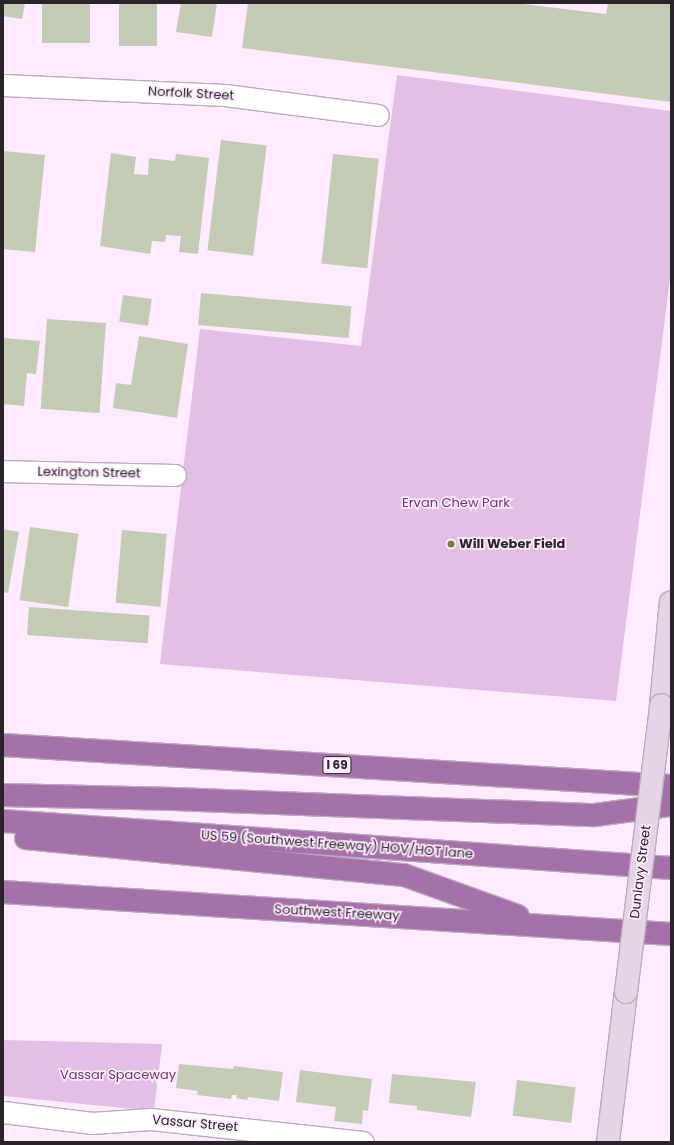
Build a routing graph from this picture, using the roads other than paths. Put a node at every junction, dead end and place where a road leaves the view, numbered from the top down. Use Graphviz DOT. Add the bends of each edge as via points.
graph roads {
  1 [pos="3,85"];
  2 [pos="378,115"];
  3 [pos="3,471"];
  4 [pos="175,475"];
  5 [pos="671,602"];
  6 [pos="3,744"];
  7 [pos="671,786"];
  8 [pos="3,795"];
  9 [pos="671,805"];
  10 [pos="3,821"];
  11 [pos="3,835"];
  12 [pos="671,868"];
  13 [pos="3,892"];
  14 [pos="541,925"];
  15 [pos="671,934"];
  16 [pos="3,1112"];
  17 [pos="363,1142"];
  18 [pos="608,1142"];
  1 -- 2 [label="street, Norfolk Street" via="225,95"];
  3 -- 4 [label="street, Lexington Street"];
  5 -- 18 [label="street, Dunlavy Street, bridge" via="661,705"];
  6 -- 7 [label="highway, I 69"];
  8 -- 9 [label="highway" via="595,815"];
  10 -- 12 [label="highway, US 59 (Southwest Freeway) HOV/HOT lane"];
  11 -- 14 [label="highway" via="404,875"];
  13 -- 14 [label="highway, Southwest Freeway"];
  14 -- 15 [label="highway, Southwest Freeway"];
  16 -- 17 [label="street, Vassar Street" via="92,1123 151,1119"];
}
